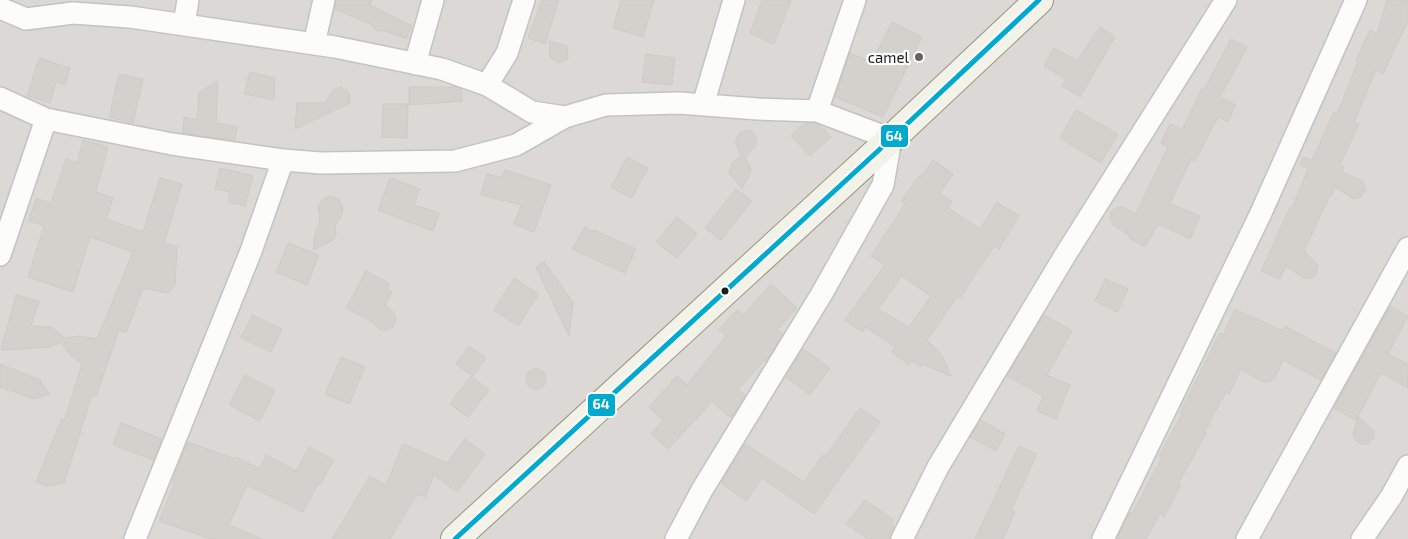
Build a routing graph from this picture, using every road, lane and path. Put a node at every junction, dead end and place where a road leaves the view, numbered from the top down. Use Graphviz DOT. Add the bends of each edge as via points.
graph roads {
  1 [pos="188,0"];
  2 [pos="324,0"];
  3 [pos="433,0"];
  4 [pos="524,0"];
  5 [pos="734,0"];
  6 [pos="855,0"];
  7 [pos="1039,0"];
  8 [pos="1226,0"];
  9 [pos="1356,0"];
  10 [pos="71,6"];
  11 [pos="0,8"];
  12 [pos="184,24"];
  13 [pos="314,44"];
  14 [pos="415,64"];
  15 [pos="488,85"];
  16 [pos="0,98"];
  17 [pos="703,105"];
  18 [pos="817,110"];
  19 [pos="565,117"];
  20 [pos="46,119"];
  21 [pos="891,139"];
  22 [pos="283,160"];
  23 [pos="1408,248"];
  24 [pos="0,255"];
  25 [pos="1408,466"];
  26 [pos="135,539"];
  27 [pos="455,539"];
  28 [pos="676,539"];
  29 [pos="902,539"];
  30 [pos="1103,539"];
  31 [pos="1247,539"];
  32 [pos="1362,539"];
  1 -- 12 [label="street"];
  2 -- 13 [label="street"];
  3 -- 14 [label="street"];
  4 -- 15 [label="street" via="507,53"];
  5 -- 17 [label="street"];
  6 -- 18 [label="street"];
  7 -- 21 [label="main road"];
  8 -- 29 [label="street" via="968,416"];
  9 -- 30 [label="street" via="1260,215"];
  10 -- 11 [label="street" via="26,19"];
  10 -- 12 [label="street"];
  12 -- 13 [label="street"];
  13 -- 14 [label="street"];
  14 -- 15 [label="street" via="442,69"];
  15 -- 19 [label="street" via="532,112"];
  16 -- 20 [label="street"];
  17 -- 18 [label="street"];
  17 -- 19 [label="street" via="606,105"];
  18 -- 21 [label="street"];
  19 -- 22 [label="street" via="516,144 455,161 339,163"];
  20 -- 22 [label="street" via="172,144"];
  20 -- 24 [label="street"];
  21 -- 27 [label="main road"];
  21 -- 28 [label="street" via="883,186"];
  22 -- 26 [label="street"];
  23 -- 31 [label="street"];
  25 -- 32 [label="street" via="1392,497"];
}
